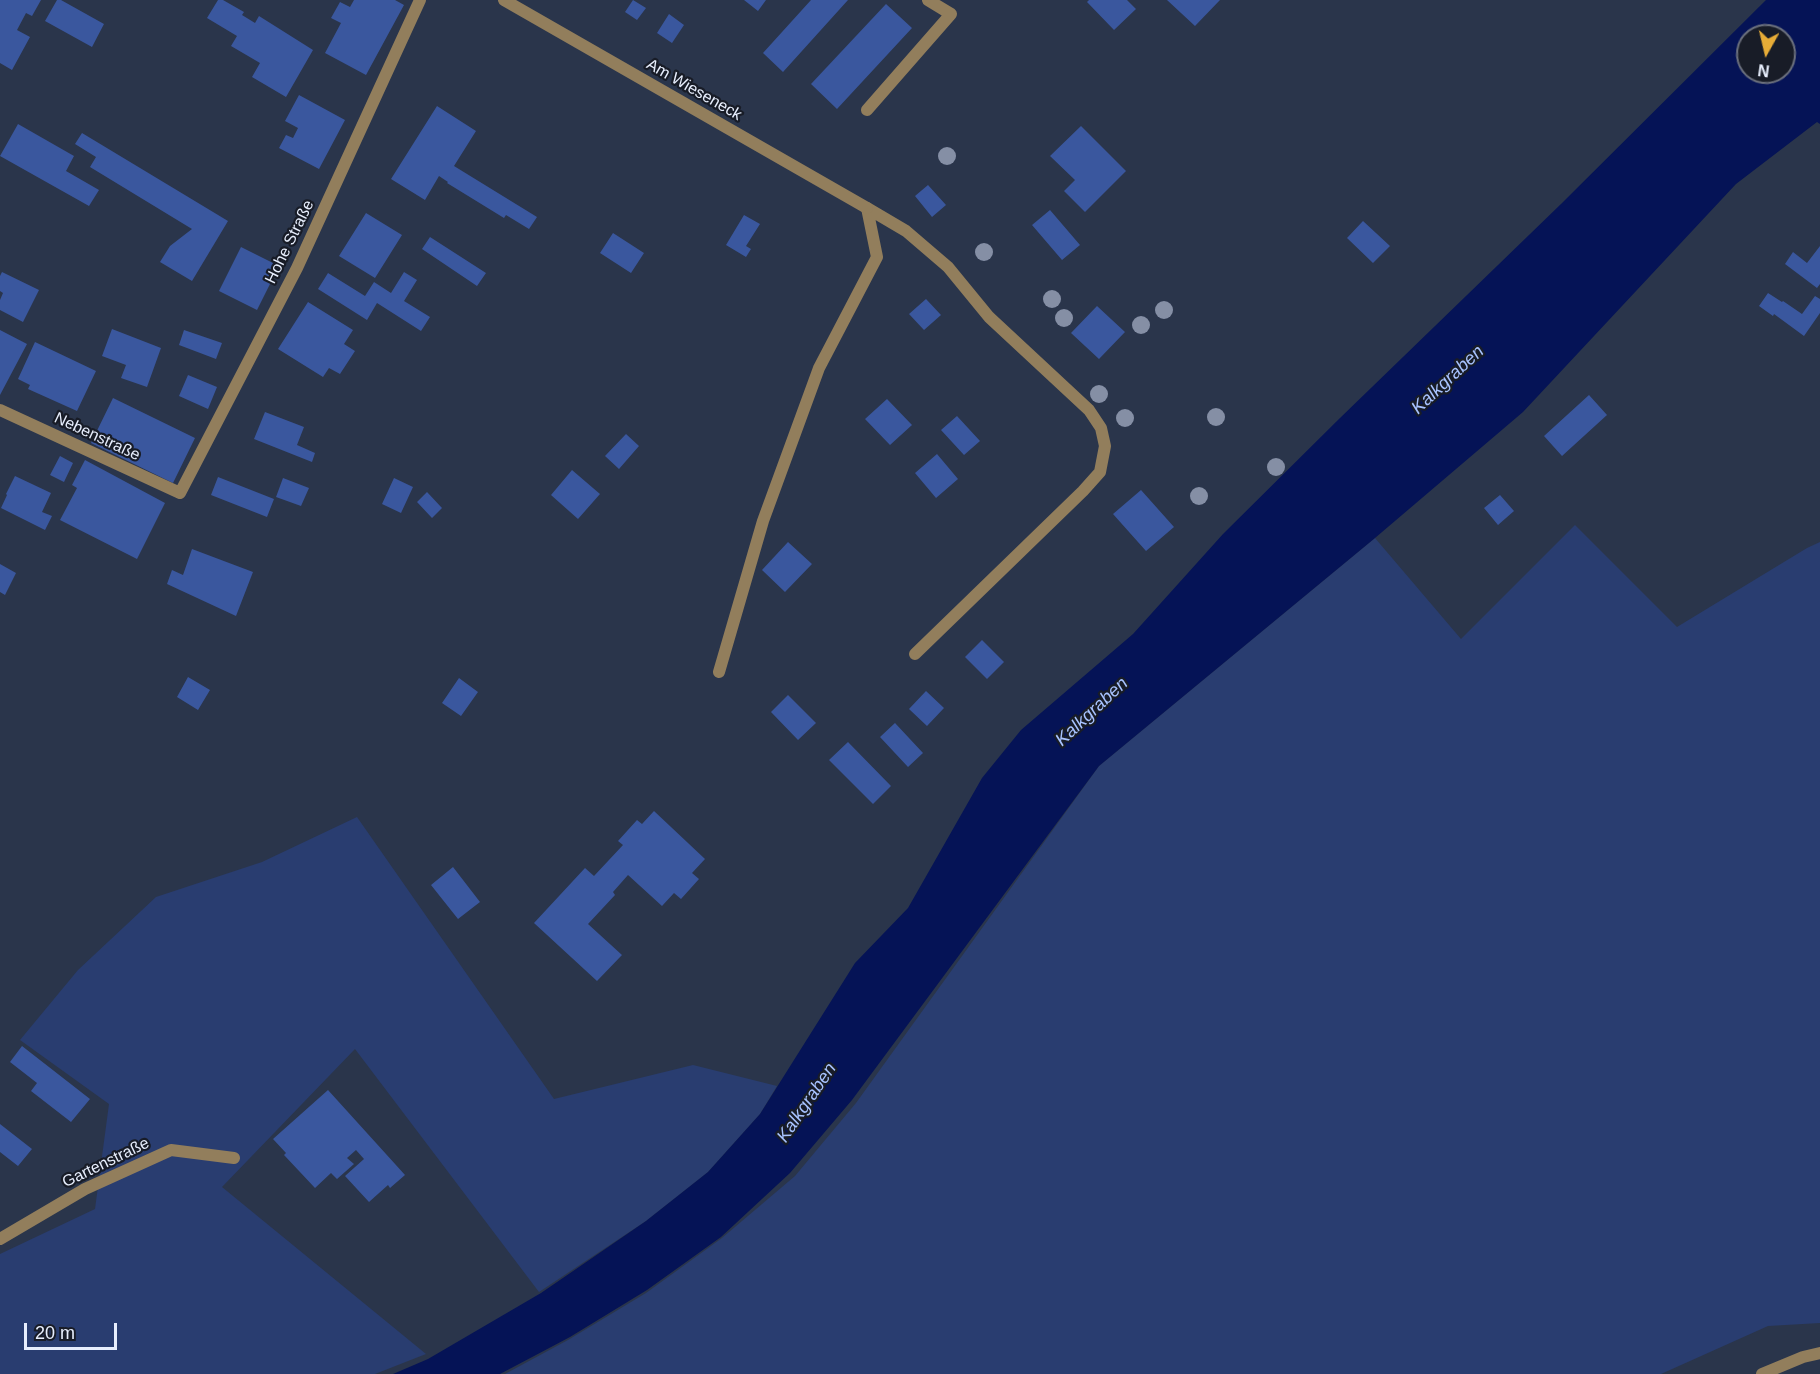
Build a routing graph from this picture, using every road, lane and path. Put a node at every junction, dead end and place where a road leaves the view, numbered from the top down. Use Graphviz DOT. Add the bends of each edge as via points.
graph roads {
  1 [pos="420,0"];
  2 [pos="504,0"];
  3 [pos="928,0"];
  4 [pos="867,110"];
  5 [pos="867,208"];
  6 [pos="0,410"];
  7 [pos="180,493"];
  8 [pos="915,654"];
  9 [pos="719,672"];
  10 [pos="234,1158"];
  11 [pos="0,1239"];
  12 [pos="1820,1353"];
  13 [pos="1762,1374"];
  1 -- 7 [label="street, Hohe Straße" via="297,268"];
  2 -- 5 [label="street, Am Wieseneck"];
  3 -- 4 [label="street" via="951,14"];
  5 -- 8 [label="street, Am Wieseneck" via="906,231 948,267 989,317 1089,410 1101,428 1105,446 1100,472 1083,491"];
  5 -- 9 [label="street" via="877,257 819,368 763,521"];
  6 -- 7 [label="street, Nebenstraße"];
  10 -- 11 [label="street, Gartenstraße" via="171,1150 85,1190"];
  12 -- 13 [label="street"];
}
